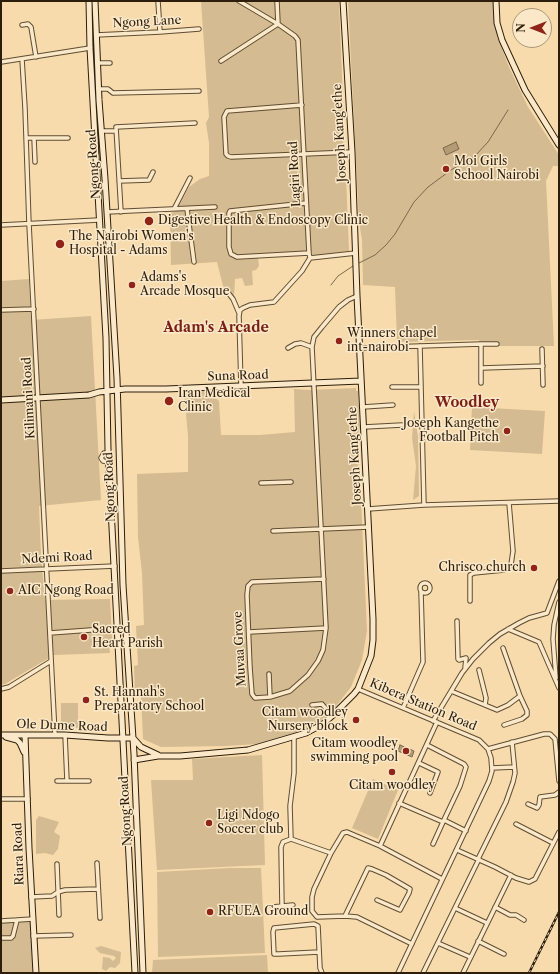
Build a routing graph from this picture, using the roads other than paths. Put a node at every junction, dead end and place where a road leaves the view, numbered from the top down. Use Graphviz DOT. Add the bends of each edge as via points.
graph roads {
  1 [pos="89,1"];
  2 [pos="95,1"];
  3 [pos="158,1"];
  4 [pos="239,1"];
  5 [pos="277,1"];
  6 [pos="343,1"];
  7 [pos="496,1"];
  8 [pos="278,24"];
  9 [pos="22,25"];
  10 [pos="199,29"];
  11 [pos="160,32"];
  12 [pos="96,35"];
  13 [pos="96,42"];
  14 [pos="90,45"];
  15 [pos="36,57"];
  16 [pos="22,59"];
  17 [pos="221,61"];
  18 [pos="1,62"];
  19 [pos="97,63"];
  20 [pos="110,63"];
  21 [pos="98,89"];
  22 [pos="199,91"];
  23 [pos="302,105"];
  24 [pos="195,123"];
  25 [pos="102,131"];
  26 [pos="116,131"];
  27 [pos="27,138"];
  28 [pos="34,138"];
  29 [pos="68,138"];
  30 [pos="559,145"];
  31 [pos="352,152"];
  32 [pos="304,154"];
  33 [pos="35,162"];
  34 [pos="154,172"];
  35 [pos="190,178"];
  36 [pos="119,181"];
  37 [pos="306,203"];
  38 [pos="215,207"];
  39 [pos="174,209"];
  40 [pos="187,209"];
  41 [pos="107,212"];
  42 [pos="120,212"];
  43 [pos="99,220"];
  44 [pos="29,224"];
  45 [pos="1,225"];
  46 [pos="309,253"];
  47 [pos="356,253"];
  48 [pos="310,258"];
  49 [pos="194,262"];
  50 [pos="220,290"];
  51 [pos="357,296"];
  52 [pos="34,309"];
  53 [pos="1,310"];
  54 [pos="239,313"];
  55 [pos="481,344"];
  56 [pos="497,344"];
  57 [pos="420,346"];
  58 [pos="312,347"];
  59 [pos="288,348"];
  60 [pos="360,348"];
  61 [pos="542,349"];
  62 [pos="543,366"];
  63 [pos="482,368"];
  64 [pos="361,381"];
  65 [pos="313,383"];
  66 [pos="481,383"];
  67 [pos="241,386"];
  68 [pos="543,386"];
  69 [pos="392,387"];
  70 [pos="420,387"];
  71 [pos="117,390"];
  72 [pos="107,391"];
  73 [pos="39,398"];
  74 [pos="1,400"];
  75 [pos="393,405"];
  76 [pos="363,408"];
  77 [pos="402,425"];
  78 [pos="364,427"];
  79 [pos="291,482"];
  80 [pos="261,483"];
  81 [pos="559,501"];
  82 [pos="509,503"];
  83 [pos="424,505"];
  84 [pos="368,509"];
  85 [pos="369,527"];
  86 [pos="321,529"];
  87 [pos="273,531"];
  88 [pos="115,566"];
  89 [pos="47,569"];
  90 [pos="1,571"];
  91 [pos="324,579"];
  92 [pos="559,581"];
  93 [pos="421,592"];
  94 [pos="470,601"];
  95 [pos="559,602"];
  96 [pos="457,621"];
  97 [pos="118,628"];
  98 [pos="326,628"];
  99 [pos="508,629"];
  100 [pos="249,632"];
  101 [pos="50,633"];
  102 [pos="503,648"];
  103 [pos="51,661"];
  104 [pos="465,668"];
  105 [pos="479,670"];
  106 [pos="269,674"];
  107 [pos="557,681"];
  108 [pos="559,688"];
  109 [pos="1,689"];
  110 [pos="358,689"];
  111 [pos="451,691"];
  112 [pos="520,696"];
  113 [pos="270,697"];
  114 [pos="312,705"];
  115 [pos="485,705"];
  116 [pos="403,708"];
  117 [pos="332,716"];
  118 [pos="433,720"];
  119 [pos="438,722"];
  120 [pos="504,725"];
  121 [pos="1,735"];
  122 [pos="25,735"];
  123 [pos="55,735"];
  124 [pos="65,735"];
  125 [pos="294,737"];
  126 [pos="122,738"];
  127 [pos="133,738"];
  128 [pos="512,742"];
  129 [pos="427,745"];
  130 [pos="488,749"];
  131 [pos="158,756"];
  132 [pos="26,757"];
  133 [pos="134,760"];
  134 [pos="419,762"];
  135 [pos="514,767"];
  136 [pos="492,768"];
  137 [pos="57,781"];
  138 [pos="67,781"];
  139 [pos="89,781"];
  140 [pos="559,781"];
  141 [pos="559,792"];
  142 [pos="430,793"];
  143 [pos="1,799"];
  144 [pos="28,799"];
  145 [pos="400,803"];
  146 [pos="528,804"];
  147 [pos="443,821"];
  148 [pos="516,824"];
  149 [pos="466,831"];
  150 [pos="559,832"];
  151 [pos="290,838"];
  152 [pos="553,843"];
  153 [pos="433,844"];
  154 [pos="380,846"];
  155 [pos="457,850"];
  156 [pos="331,853"];
  157 [pos="479,859"];
  158 [pos="97,863"];
  159 [pos="57,864"];
  160 [pos="511,875"];
  161 [pos="442,879"];
  162 [pos="98,889"];
  163 [pos="58,892"];
  164 [pos="31,897"];
  165 [pos="377,900"];
  166 [pos="282,906"];
  167 [pos="293,906"];
  168 [pos="273,907"];
  169 [pos="495,907"];
  170 [pos="455,908"];
  171 [pos="59,915"];
  172 [pos="345,916"];
  173 [pos="100,918"];
  174 [pos="33,919"];
  175 [pos="17,920"];
  176 [pos="524,920"];
  177 [pos="1,921"];
  178 [pos="487,923"];
  179 [pos="71,935"];
  180 [pos="33,936"];
  181 [pos="1,938"];
  182 [pos="478,941"];
  183 [pos="438,943"];
  184 [pos="412,944"];
  185 [pos="319,952"];
  186 [pos="504,954"];
  187 [pos="470,957"];
  188 [pos="36,973"];
  189 [pos="135,973"];
  190 [pos="143,973"];
  191 [pos="322,973"];
  192 [pos="398,973"];
  193 [pos="423,973"];
  194 [pos="463,973"];
  1 -- 14 [label="main road, Ngong Road"];
  2 -- 12 [label="main road, Ngong Road"];
  3 -- 11 [label="street"];
  4 -- 8 [label="street, Lagiri Road"];
  5 -- 8 [label="street"];
  6 -- 31 [label="main road, Joseph Kang'ethe"];
  7 -- 30 [label="main road" via="497,23 502,40 526,92"];
  8 -- 17 [label="street"];
  8 -- 23 [label="street, Lagiri Road" via="298,40"];
  9 -- 15 [label="street" via="28,24 31,27"];
  10 -- 11 [label="street, Ngong Lane"];
  11 -- 12 [label="street, Ngong Lane"];
  12 -- 13 [label="main road, Ngong Road"];
  13 -- 14 [label="main road"];
  13 -- 19 [label="main road, Ngong Road"];
  14 -- 15 [label="street"];
  14 -- 43 [label="main road, Ngong Road"];
  15 -- 16 [label="street"];
  16 -- 18 [label="street"];
  16 -- 27 [label="street, Kilimani Road"];
  19 -- 20 [label="street"];
  19 -- 21 [label="main road, Ngong Road"];
  21 -- 22 [label="street" via="108,89 113,93"];
  21 -- 25 [label="main road, Ngong Road"];
  23 -- 32 [label="street, Lagiri Road"];
  23 -- 32 [label="street" via="229,110 224,117 228,156"];
  24 -- 26 [label="street" via="116,127"];
  25 -- 26 [label="street"];
  25 -- 41 [label="main road, Ngong Road"];
  26 -- 36 [label="street"];
  27 -- 28 [label="street"];
  27 -- 44 [label="street, Kilimani Road"];
  28 -- 29 [label="street"];
  28 -- 33 [label="street"];
  31 -- 32 [label="street"];
  31 -- 47 [label="main road, Joseph Kang'ethe"];
  32 -- 37 [label="street, Lagiri Road"];
  34 -- 36 [label="street" via="149,180"];
  35 -- 39 [label="street"];
  36 -- 42 [label="street"];
  37 -- 46 [label="street, Lagiri Road"];
  37 -- 46 [label="street" via="230,211 229,248 231,254 238,257"];
  38 -- 40 [label="street"];
  39 -- 40 [label="street"];
  39 -- 42 [label="street"];
  40 -- 49 [label="street"];
  41 -- 42 [label="street"];
  41 -- 71 [label="main road, Ngong Road"];
  43 -- 44 [label="street"];
  43 -- 72 [label="main road, Ngong Road"];
  44 -- 45 [label="street"];
  44 -- 52 [label="street, Kilimani Road"];
  46 -- 48 [label="street, Lagiri Road"];
  47 -- 48 [label="street"];
  47 -- 51 [label="main road, Joseph Kang'ethe"];
  48 -- 54 [label="street" via="276,301 245,306"];
  50 -- 54 [label="street" via="229,294"];
  51 -- 58 [label="street" via="339,307 314,337"];
  51 -- 60 [label="main road, Joseph Kang'ethe"];
  52 -- 53 [label="street"];
  52 -- 73 [label="street, Kilimani Road"];
  54 -- 67 [label="street"];
  55 -- 56 [label="street"];
  55 -- 57 [label="street"];
  55 -- 63 [label="street"];
  57 -- 60 [label="street"];
  57 -- 70 [label="street"];
  58 -- 59 [label="street" via="301,343"];
  58 -- 65 [label="street"];
  60 -- 64 [label="main road, Joseph Kang'ethe"];
  61 -- 62 [label="street"];
  62 -- 63 [label="street"];
  62 -- 68 [label="street"];
  63 -- 66 [label="street"];
  64 -- 65 [label="main road, Suna Road"];
  64 -- 76 [label="main road, Joseph Kang'ethe"];
  65 -- 67 [label="main road, Suna Road"];
  65 -- 86 [label="street"];
  67 -- 71 [label="main road, Suna Road"];
  69 -- 70 [label="street"];
  70 -- 83 [label="street"];
  71 -- 72 [label="main road, Suna Road"];
  71 -- 127 [label="main road, Ngong Road" via="123,585"];
  72 -- 73 [label="main road, Suna Road"];
  72 -- 88 [label="main road, Ngong Road"];
  73 -- 74 [label="main road, Suna Road"];
  73 -- 89 [label="street, Kilimani Road"];
  75 -- 76 [label="street"];
  76 -- 78 [label="main road, Joseph Kang'ethe"];
  77 -- 78 [label="street"];
  78 -- 84 [label="main road, Joseph Kang'ethe"];
  79 -- 80 [label="street"];
  81 -- 82 [label="street"];
  82 -- 83 [label="street"];
  82 -- 94 [label="street" via="513,562 504,570 470,575"];
  83 -- 84 [label="street"];
  84 -- 85 [label="main road, Joseph Kang'ethe"];
  85 -- 86 [label="street"];
  85 -- 110 [label="main road, Joseph Kang'ethe" via="373,640 368,664"];
  86 -- 87 [label="street"];
  86 -- 91 [label="street"];
  88 -- 89 [label="street, Ndemi Road"];
  88 -- 97 [label="main road, Ngong Road"];
  89 -- 90 [label="street, Ndemi Road"];
  89 -- 101 [label="street, Kilimani Road"];
  91 -- 98 [label="street, Muvaa Grove"];
  91 -- 100 [label="street, Muvaa Grove" via="251,583 247,590"];
  92 -- 99 [label="street" via="547,613 529,618"];
  93 -- 116 [label="street" via="423,662"];
  95 -- 107 [label="street" via="553,639"];
  96 -- 104 [label="street" via="458,658 466,658"];
  97 -- 101 [label="street"];
  97 -- 126 [label="main road, Ngong Road"];
  98 -- 100 [label="street"];
  98 -- 113 [label="street, Muvaa Grove" via="323,650 308,675 290,691"];
  99 -- 104 [label="street" via="489,643"];
  99 -- 107 [label="street" via="539,642"];
  100 -- 113 [label="street, Muvaa Grove" via="252,694 257,698"];
  101 -- 103 [label="street, Kilimani Road"];
  102 -- 112 [label="street"];
  103 -- 109 [label="street" via="9,687"];
  103 -- 123 [label="street, Kilimani Road"];
  104 -- 111 [label="street"];
  105 -- 115 [label="street" via="486,698"];
  106 -- 113 [label="street"];
  107 -- 108 [label="street"];
  110 -- 116 [label="street, Kibera Station Road"];
  110 -- 117 [label="main road, Joseph Kang'ethe"];
  111 -- 115 [label="street"];
  111 -- 118 [label="street"];
  112 -- 115 [label="street" via="498,710"];
  112 -- 120 [label="street" via="527,711 526,716"];
  114 -- 117 [label="street" via="322,704"];
  116 -- 118 [label="street, Kibera Station Road"];
  117 -- 125 [label="main road, Joseph Kang'ethe" via="316,728"];
  118 -- 119 [label="street, Kibera Station Road"];
  119 -- 129 [label="street"];
  119 -- 130 [label="street, Kibera Station Road" via="479,740"];
  121 -- 122 [label="main road, Ole Dume Road"];
  121 -- 132 [label="main road" via="20,743"];
  122 -- 123 [label="main road, Ole Dume Road"];
  122 -- 132 [label="main road, Riara Road"];
  123 -- 124 [label="main road, Ole Dume Road"];
  124 -- 126 [label="main road, Ole Dume Road"];
  124 -- 138 [label="street"];
  125 -- 131 [label="main road, Joseph Kang'ethe" via="260,748 236,752"];
  125 -- 151 [label="street"];
  126 -- 127 [label="main road, Ole Dume Road"];
  126 -- 189 [label="main road, Ngong Road"];
  127 -- 131 [label="main road"];
  127 -- 133 [label="main road, Ngong Road"];
  128 -- 130 [label="street"];
  128 -- 135 [label="street"];
  128 -- 140 [label="street" via="550,734 554,739"];
  129 -- 134 [label="street"];
  129 -- 147 [label="street" via="466,767"];
  130 -- 136 [label="street" via="492,758"];
  131 -- 133 [label="main road, Joseph Kang'ethe"];
  132 -- 144 [label="main road, Riara Road"];
  133 -- 190 [label="main road, Ngong Road"];
  134 -- 142 [label="street" via="438,772"];
  134 -- 145 [label="street"];
  135 -- 136 [label="street"];
  135 -- 157 [label="street" via="513,782 506,802"];
  136 -- 149 [label="street" via="489,781"];
  137 -- 138 [label="street"];
  138 -- 139 [label="street"];
  141 -- 146 [label="street" via="540,797 537,808"];
  143 -- 144 [label="street"];
  144 -- 164 [label="main road, Riara Road"];
  145 -- 147 [label="street"];
  145 -- 154 [label="street"];
  147 -- 149 [label="street"];
  147 -- 153 [label="street"];
  148 -- 152 [label="street"];
  149 -- 155 [label="street"];
  150 -- 152 [label="street"];
  151 -- 156 [label="street"];
  151 -- 166 [label="street" via="283,842 281,848"];
  152 -- 160 [label="street" via="534,881 527,882"];
  154 -- 156 [label="street" via="344,832"];
  154 -- 161 [label="street"];
  155 -- 157 [label="street"];
  155 -- 161 [label="street"];
  156 -- 172 [label="street" via="312,893 312,911 317,917"];
  157 -- 160 [label="street"];
  157 -- 170 [label="street"];
  158 -- 162 [label="street"];
  159 -- 163 [label="street"];
  160 -- 169 [label="street"];
  161 -- 184 [label="street"];
  162 -- 163 [label="street"];
  162 -- 173 [label="street"];
  163 -- 164 [label="street" via="52,896"];
  163 -- 171 [label="street"];
  164 -- 174 [label="main road, Riara Road"];
  165 -- 172 [label="street" via="400,910 410,889 368,868"];
  166 -- 167 [label="street"];
  166 -- 168 [label="street"];
  169 -- 176 [label="street"];
  169 -- 178 [label="street"];
  170 -- 178 [label="street"];
  170 -- 183 [label="street"];
  172 -- 184 [label="street" via="363,919"];
  174 -- 175 [label="street"];
  174 -- 180 [label="main road, Riara Road"];
  175 -- 177 [label="street"];
  175 -- 181 [label="street" via="13,936"];
  178 -- 182 [label="street"];
  179 -- 180 [label="street"];
  180 -- 188 [label="main road, Riara Road"];
  182 -- 186 [label="street"];
  182 -- 187 [label="street"];
  183 -- 187 [label="street"];
  183 -- 193 [label="street"];
  184 -- 192 [label="street"];
  185 -- 185 [label="street" via="274,954 274,928 316,925"];
  185 -- 191 [label="street"];
  187 -- 194 [label="street"];
}
